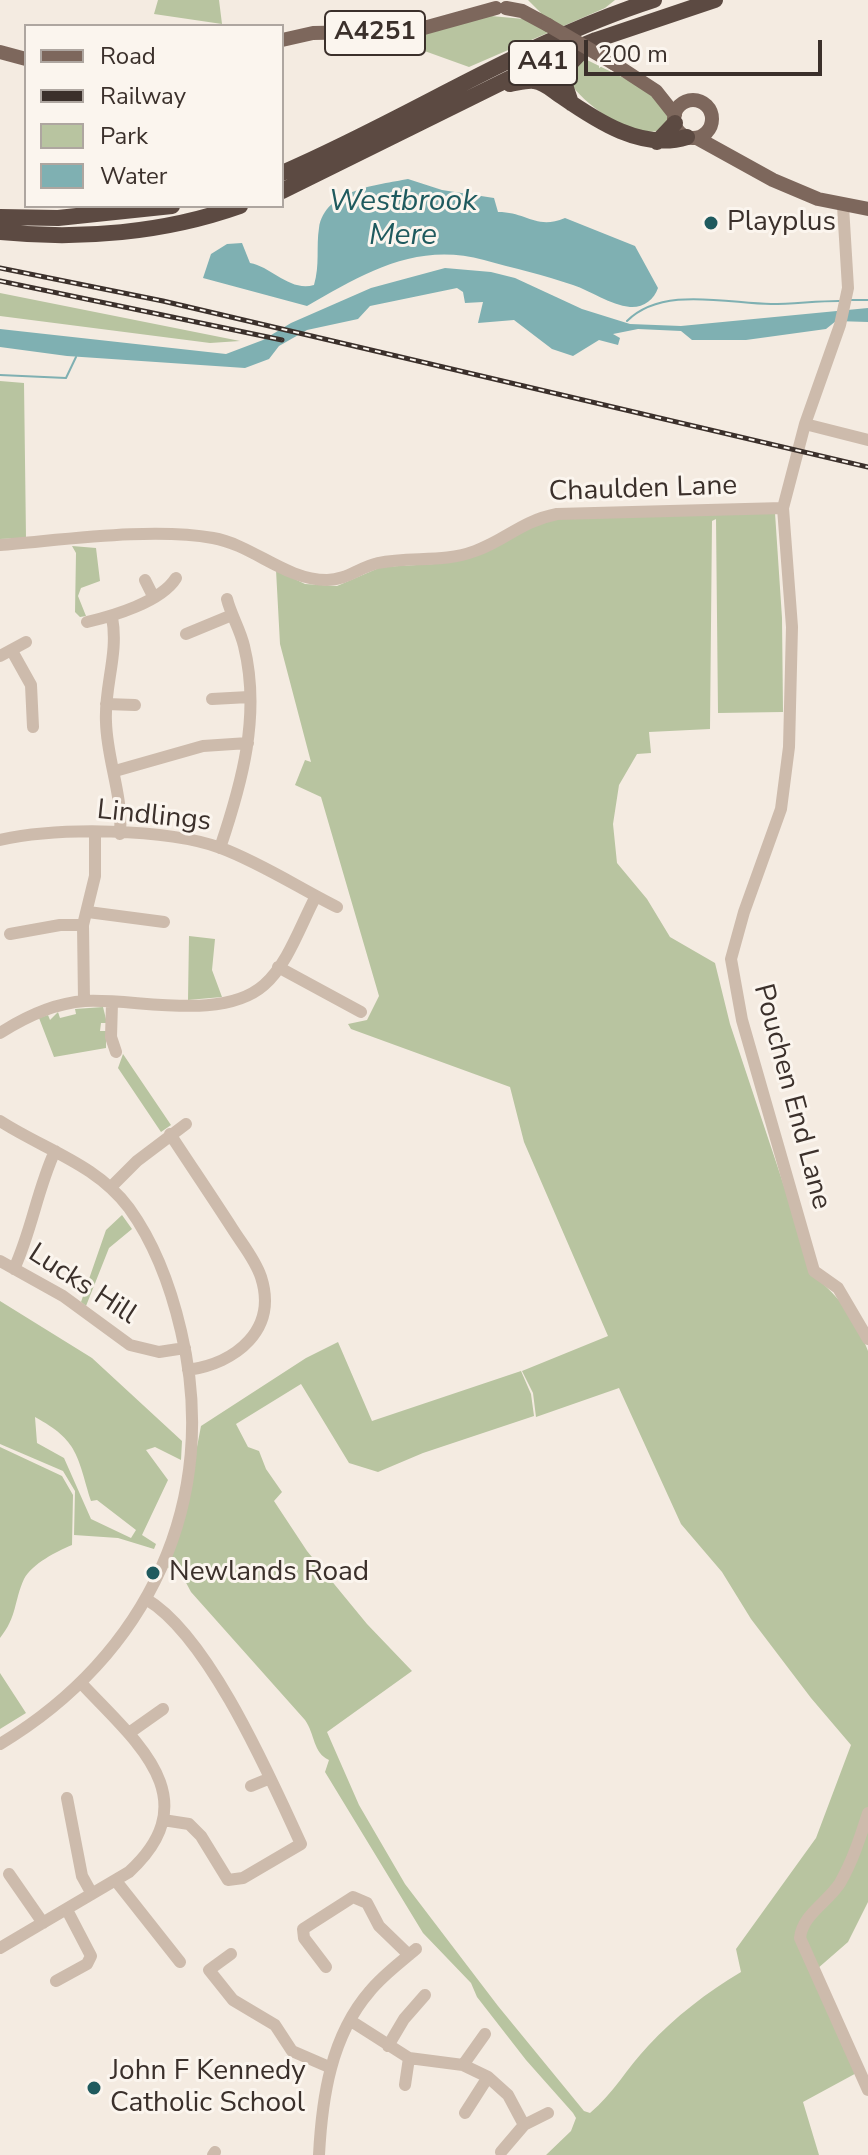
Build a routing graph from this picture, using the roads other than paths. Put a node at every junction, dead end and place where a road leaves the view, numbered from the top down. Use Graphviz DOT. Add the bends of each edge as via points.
graph roads {
  1 [pos="483,0"];
  2 [pos="622,0"];
  3 [pos="654,0"];
  4 [pos="715,0"];
  5 [pos="505,3"];
  6 [pos="466,16"];
  7 [pos="594,21"];
  8 [pos="284,40"];
  9 [pos="596,40"];
  10 [pos="0,52"];
  11 [pos="24,58"];
  12 [pos="490,88"];
  13 [pos="656,91"];
  14 [pos="687,102"];
  15 [pos="571,103"];
  16 [pos="675,119"];
  17 [pos="711,125"];
  18 [pos="692,138"];
  19 [pos="657,142"];
  20 [pos="732,159"];
  21 [pos="284,172"];
  22 [pos="284,190"];
  23 [pos="843,206"];
  24 [pos="153,208"];
  25 [pos="233,208"];
  26 [pos="868,209"];
  27 [pos="0,217"];
  28 [pos="0,232"];
  29 [pos="805,424"];
  30 [pos="868,440"];
  31 [pos="783,508"];
  32 [pos="0,545"];
  33 [pos="176,578"];
  34 [pos="145,580"];
  35 [pos="153,596"];
  36 [pos="227,599"];
  37 [pos="232,615"];
  38 [pos="112,617"];
  39 [pos="87,622"];
  40 [pos="186,634"];
  41 [pos="26,642"];
  42 [pos="6,653"];
  43 [pos="249,697"];
  44 [pos="212,699"];
  45 [pos="106,704"];
  46 [pos="135,705"];
  47 [pos="18,706"];
  48 [pos="32,707"];
  49 [pos="33,727"];
  50 [pos="248,743"];
  51 [pos="115,771"];
  52 [pos="95,833"];
  53 [pos="120,834"];
  54 [pos="0,840"];
  55 [pos="220,848"];
  56 [pos="316,896"];
  57 [pos="337,907"];
  58 [pos="88,912"];
  59 [pos="164,922"];
  60 [pos="83,925"];
  61 [pos="10,934"];
  62 [pos="278,967"];
  63 [pos="84,1001"];
  64 [pos="112,1003"];
  65 [pos="361,1012"];
  66 [pos="0,1033"];
  67 [pos="116,1052"];
  68 [pos="0,1121"];
  69 [pos="186,1124"];
  70 [pos="170,1134"];
  71 [pos="55,1151"];
  72 [pos="111,1187"];
  73 [pos="0,1261"];
  74 [pos="14,1269"];
  75 [pos="868,1339"];
  76 [pos="185,1348"];
  77 [pos="188,1370"];
  78 [pos="146,1599"];
  79 [pos="82,1684"];
  80 [pos="163,1709"];
  81 [pos="129,1733"];
  82 [pos="0,1744"];
  83 [pos="268,1779"];
  84 [pos="251,1786"];
  85 [pos="67,1798"];
  86 [pos="868,1813"];
  87 [pos="163,1820"];
  88 [pos="9,1874"];
  89 [pos="116,1881"];
  90 [pos="92,1894"];
  91 [pos="67,1910"];
  92 [pos="43,1923"];
  93 [pos="0,1948"];
  94 [pos="231,1954"];
  95 [pos="180,1962"];
  96 [pos="326,1967"];
  97 [pos="209,1970"];
  98 [pos="196,1978"];
  99 [pos="56,1981"];
  100 [pos="425,1995"];
  101 [pos="351,2021"];
  102 [pos="485,2034"];
  103 [pos="388,2046"];
  104 [pos="409,2058"];
  105 [pos="463,2065"];
  106 [pos="329,2067"];
  107 [pos="488,2077"];
  108 [pos="405,2085"];
  109 [pos="868,2090"];
  110 [pos="465,2113"];
  111 [pos="548,2113"];
  112 [pos="524,2125"];
  113 [pos="501,2152"];
  114 [pos="319,2155"];
  1 -- 6 [label="main road, A4251"];
  2 -- 7 [label="highway"];
  3 -- 7 [label="highway, A41"];
  4 -- 9 [label="highway, A41"];
  5 -- 6 [label="main road, A4251"];
  5 -- 13 [label="main road, A4251, bridge"];
  6 -- 8 [label="main road, A4251" via="413,31 313,33"];
  7 -- 21 [label="highway, A41"];
  9 -- 12 [label="highway, A41"];
  9 -- 15 [label="highway" via="565,69"];
  10 -- 11 [label="main road"];
  12 -- 15 [label="highway" via="533,80"];
  12 -- 22 [label="highway, A41"];
  13 -- 14 [label="main road, A4251"];
  13 -- 16 [label="main road, A4251"];
  14 -- 16 [label="main road"];
  14 -- 17 [label="main road" via="704,104"];
  15 -- 19 [label="highway" via="628,134"];
  16 -- 18 [label="main road"];
  16 -- 19 [label="highway"];
  17 -- 18 [label="main road"];
  17 -- 20 [label="main road"];
  18 -- 19 [label="highway"];
  18 -- 20 [label="main road"];
  20 -- 23 [label="main road"];
  23 -- 26 [label="main road"];
  23 -- 29 [label="street, Pouchen End Lane" via="850,269 843,310"];
  24 -- 27 [label="highway" via="58,218"];
  25 -- 28 [label="highway" via="139,230 73,235"];
  29 -- 30 [label="street"];
  29 -- 31 [label="street, Pouchen End Lane"];
  31 -- 32 [label="street, Chaulden Lane" via="557,514 530,519 476,551 435,561 377,563 327,580 300,576 215,538 145,536"];
  31 -- 75 [label="street, Pouchen End Lane" via="792,627 789,747 781,809 731,959 742,1020 814,1271 838,1288"];
  33 -- 35 [label="street"];
  34 -- 35 [label="street"];
  35 -- 38 [label="street"];
  36 -- 37 [label="street"];
  37 -- 40 [label="street"];
  37 -- 43 [label="street" via="244,646"];
  38 -- 39 [label="street"];
  38 -- 45 [label="street" via="116,647"];
  41 -- 42 [label="street"];
  42 -- 48 [label="street" via="31,685"];
  43 -- 44 [label="street"];
  43 -- 50 [label="street"];
  45 -- 46 [label="street"];
  45 -- 51 [label="street"];
  47 -- 48 [label="street"];
  48 -- 49 [label="street"];
  50 -- 51 [label="street" via="203,746"];
  50 -- 55 [label="street" via="246,767"];
  51 -- 53 [label="street" via="122,801"];
  52 -- 53 [label="street, Lindlings"];
  52 -- 54 [label="street, Lindlings"];
  52 -- 58 [label="street"];
  53 -- 55 [label="street, Lindlings"];
  55 -- 56 [label="street, Lindlings"];
  56 -- 57 [label="street, Lindlings"];
  56 -- 62 [label="street"];
  58 -- 59 [label="street"];
  58 -- 60 [label="street"];
  60 -- 61 [label="street"];
  60 -- 63 [label="street"];
  62 -- 64 [label="street" via="262,986 236,1000"];
  62 -- 65 [label="street"];
  63 -- 64 [label="street"];
  63 -- 66 [label="street" via="37,1013"];
  64 -- 67 [label="street"];
  68 -- 71 [label="street"];
  69 -- 70 [label="street"];
  70 -- 72 [label="street"];
  70 -- 77 [label="street" via="252,1258 264,1291 257,1327 242,1350 220,1363"];
  71 -- 72 [label="street"];
  71 -- 74 [label="street"];
  72 -- 76 [label="street" via="151,1246"];
  73 -- 74 [label="street, Lucks Hill"];
  74 -- 76 [label="street, Lucks Hill" via="71,1301 130,1345 159,1352"];
  76 -- 77 [label="street"];
  77 -- 78 [label="street" via="187,1491 170,1549"];
  78 -- 79 [label="street" via="117,1645"];
  78 -- 83 [label="street" via="166,1610 224,1689"];
  79 -- 81 [label="street"];
  79 -- 82 [label="street"];
  80 -- 81 [label="street"];
  81 -- 87 [label="street" via="154,1763"];
  83 -- 84 [label="street"];
  83 -- 87 [label="street" via="301,1844 243,1878 228,1880 189,1824"];
  85 -- 90 [label="street" via="82,1876"];
  86 -- 109 [label="street" via="856,1854 837,1887 806,1920 800,1938"];
  87 -- 89 [label="street" via="144,1859"];
  88 -- 92 [label="street"];
  89 -- 90 [label="street"];
  89 -- 95 [label="street"];
  90 -- 91 [label="street"];
  91 -- 92 [label="street"];
  91 -- 99 [label="street" via="91,1956 87,1964"];
  92 -- 93 [label="street"];
  94 -- 97 [label="street"];
  96 -- 101 [label="street" via="303,1929 353,1897 367,1903 379,1926 413,1952 370,1991"];
  97 -- 98 [label="street"];
  97 -- 106 [label="street" via="233,2000 275,2025 292,2051"];
  100 -- 103 [label="street"];
  101 -- 103 [label="street"];
  101 -- 106 [label="street"];
  102 -- 105 [label="street"];
  103 -- 104 [label="street"];
  104 -- 105 [label="street"];
  104 -- 108 [label="street"];
  105 -- 107 [label="street"];
  106 -- 114 [label="street"];
  107 -- 110 [label="street"];
  107 -- 112 [label="street" via="508,2095"];
  111 -- 112 [label="street"];
  112 -- 113 [label="street"];
}
